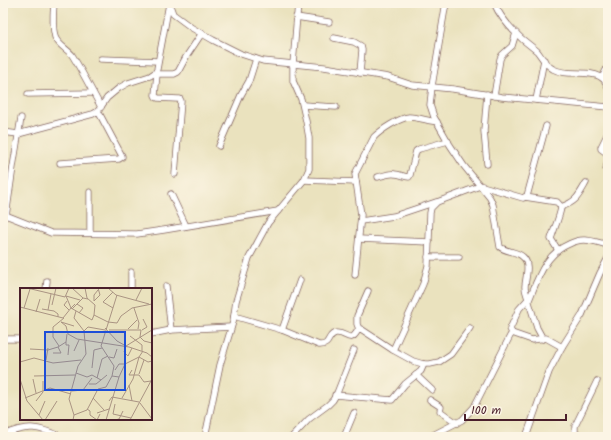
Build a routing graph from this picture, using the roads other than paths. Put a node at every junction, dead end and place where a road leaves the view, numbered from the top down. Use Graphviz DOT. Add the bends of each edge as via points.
graph roads {
  1 [pos="54,3"];
  2 [pos="298,3"];
  3 [pos="448,3"];
  4 [pos="494,3"];
  5 [pos="169,4"];
  6 [pos="296,17"];
  7 [pos="329,22"];
  8 [pos="516,33"];
  9 [pos="202,34"];
  10 [pos="334,38"];
  11 [pos="101,58"];
  12 [pos="256,58"];
  13 [pos="544,60"];
  14 [pos="158,62"];
  15 [pos="293,64"];
  16 [pos="608,66"];
  17 [pos="360,73"];
  18 [pos="155,74"];
  19 [pos="602,78"];
  20 [pos="432,86"];
  21 [pos="608,87"];
  22 [pos="93,93"];
  23 [pos="28,94"];
  24 [pos="487,94"];
  25 [pos="494,96"];
  26 [pos="536,100"];
  27 [pos="303,105"];
  28 [pos="336,107"];
  29 [pos="608,107"];
  30 [pos="99,109"];
  31 [pos="21,118"];
  32 [pos="437,122"];
  33 [pos="546,126"];
  34 [pos="3,132"];
  35 [pos="608,133"];
  36 [pos="18,134"];
  37 [pos="448,141"];
  38 [pos="218,146"];
  39 [pos="608,154"];
  40 [pos="608,161"];
  41 [pos="60,163"];
  42 [pos="487,164"];
  43 [pos="608,171"];
  44 [pos="175,174"];
  45 [pos="378,177"];
  46 [pos="304,180"];
  47 [pos="356,182"];
  48 [pos="586,184"];
  49 [pos="480,186"];
  50 [pos="90,192"];
  51 [pos="172,194"];
  52 [pos="525,197"];
  53 [pos="437,202"];
  54 [pos="561,207"];
  55 [pos="278,211"];
  56 [pos="5,215"];
  57 [pos="361,221"];
  58 [pos="608,223"];
  59 [pos="186,226"];
  60 [pos="90,234"];
  61 [pos="359,239"];
  62 [pos="428,242"];
  63 [pos="607,245"];
  64 [pos="558,250"];
  65 [pos="428,257"];
  66 [pos="459,257"];
  67 [pos="608,258"];
  68 [pos="131,272"];
  69 [pos="355,275"];
  70 [pos="300,280"];
  71 [pos="47,281"];
  72 [pos="166,286"];
  73 [pos="46,288"];
  74 [pos="131,288"];
  75 [pos="368,291"];
  76 [pos="528,300"];
  77 [pos="234,316"];
  78 [pos="231,327"];
  79 [pos="470,328"];
  80 [pos="359,329"];
  81 [pos="171,330"];
  82 [pos="282,330"];
  83 [pos="512,333"];
  84 [pos="152,334"];
  85 [pos="3,339"];
  86 [pos="20,339"];
  87 [pos="543,339"];
  88 [pos="562,348"];
  89 [pos="354,350"];
  90 [pos="393,350"];
  91 [pos="424,364"];
  92 [pos="416,375"];
  93 [pos="597,381"];
  94 [pos="432,390"];
  95 [pos="335,395"];
  96 [pos="430,400"];
  97 [pos="354,413"];
  98 [pos="458,422"];
  99 [pos="3,435"];
  100 [pos="63,437"];
  101 [pos="205,437"];
  102 [pos="292,437"];
  103 [pos="344,437"];
  104 [pos="429,437"];
  105 [pos="527,437"];
  106 [pos="576,437"];
  107 [pos="586,437"];
  1 -- 22 [label="street" via="56,38 71,55"];
  2 -- 6 [label="street"];
  3 -- 20 [label="street"];
  4 -- 8 [label="street"];
  5 -- 9 [label="street" via="173,14"];
  5 -- 14 [label="street"];
  6 -- 7 [label="street"];
  6 -- 15 [label="street"];
  8 -- 13 [label="street"];
  8 -- 25 [label="street" via="512,46 500,59"];
  9 -- 12 [label="street" via="241,54"];
  9 -- 18 [label="street" via="178,72"];
  10 -- 17 [label="street" via="361,46"];
  11 -- 14 [label="street"];
  12 -- 15 [label="street"];
  12 -- 38 [label="street" via="249,81"];
  13 -- 19 [label="street" via="550,68 559,72"];
  13 -- 26 [label="street"];
  14 -- 18 [label="street"];
  15 -- 17 [label="street"];
  15 -- 27 [label="street" via="293,81"];
  16 -- 19 [label="street"];
  17 -- 20 [label="street" via="388,77 412,85"];
  18 -- 30 [label="street" via="119,88"];
  18 -- 44 [label="street" via="156,97 181,101"];
  19 -- 21 [label="street"];
  20 -- 24 [label="street"];
  20 -- 32 [label="street" via="430,105"];
  22 -- 23 [label="street"];
  22 -- 30 [label="street"];
  24 -- 25 [label="street"];
  24 -- 42 [label="street" via="484,131"];
  25 -- 26 [label="street"];
  26 -- 29 [label="street"];
  27 -- 28 [label="street"];
  27 -- 46 [label="street" via="310,152 309,169"];
  30 -- 36 [label="street" via="93,114"];
  30 -- 41 [label="street" via="122,157"];
  31 -- 36 [label="street"];
  32 -- 37 [label="street"];
  32 -- 47 [label="street" via="410,117 378,133 374,136 357,171"];
  33 -- 52 [label="street" via="529,193"];
  34 -- 36 [label="street"];
  35 -- 39 [label="street" via="601,149"];
  36 -- 56 [label="street"];
  37 -- 45 [label="street" via="417,150 408,177 390,174"];
  37 -- 49 [label="street"];
  40 -- 43 [label="street"];
  46 -- 47 [label="street"];
  46 -- 55 [label="street"];
  47 -- 57 [label="street"];
  48 -- 54 [label="street" via="578,198"];
  49 -- 52 [label="street"];
  49 -- 53 [label="street"];
  49 -- 76 [label="street" via="493,205 500,247 523,257 526,261 524,288"];
  50 -- 60 [label="street"];
  51 -- 59 [label="street"];
  52 -- 54 [label="street" via="557,202"];
  53 -- 57 [label="street" via="394,216"];
  53 -- 62 [label="street" via="431,208"];
  54 -- 64 [label="street" via="551,239"];
  55 -- 59 [label="street"];
  55 -- 77 [label="street" via="268,223 249,258 240,283"];
  56 -- 60 [label="street" via="51,233"];
  57 -- 61 [label="street"];
  58 -- 63 [label="street"];
  59 -- 60 [label="street" via="136,234"];
  61 -- 62 [label="street"];
  61 -- 69 [label="street"];
  62 -- 65 [label="street"];
  63 -- 64 [label="street" via="583,240"];
  64 -- 76 [label="street" via="547,260"];
  65 -- 66 [label="street"];
  65 -- 90 [label="street" via="423,284"];
  67 -- 88 [label="street" via="582,315"];
  68 -- 74 [label="street"];
  70 -- 82 [label="street"];
  71 -- 73 [label="street"];
  72 -- 81 [label="street"];
  75 -- 80 [label="street" via="357,316"];
  76 -- 83 [label="street" via="519,309 510,329"];
  76 -- 87 [label="street"];
  77 -- 78 [label="street"];
  77 -- 82 [label="street"];
  78 -- 81 [label="street"];
  78 -- 101 [label="street"];
  79 -- 91 [label="street" via="451,354 439,362"];
  80 -- 82 [label="street" via="355,336 351,337 334,333 325,345"];
  80 -- 90 [label="street"];
  81 -- 84 [label="street"];
  83 -- 87 [label="street" via="532,340"];
  83 -- 98 [label="street" via="474,407"];
  85 -- 86 [label="street"];
  87 -- 88 [label="street" via="546,338"];
  88 -- 105 [label="street" via="549,372"];
  89 -- 95 [label="street"];
  90 -- 91 [label="street"];
  91 -- 92 [label="street"];
  92 -- 94 [label="street"];
  92 -- 95 [label="street" via="390,401"];
  93 -- 106 [label="street" via="575,426"];
  95 -- 102 [label="street" via="328,405 309,419"];
  96 -- 98 [label="street" via="441,407 440,411"];
  97 -- 103 [label="street"];
  98 -- 104 [label="street"];
  99 -- 100 [label="street" via="32,427"];
  106 -- 107 [label="street"];
}
